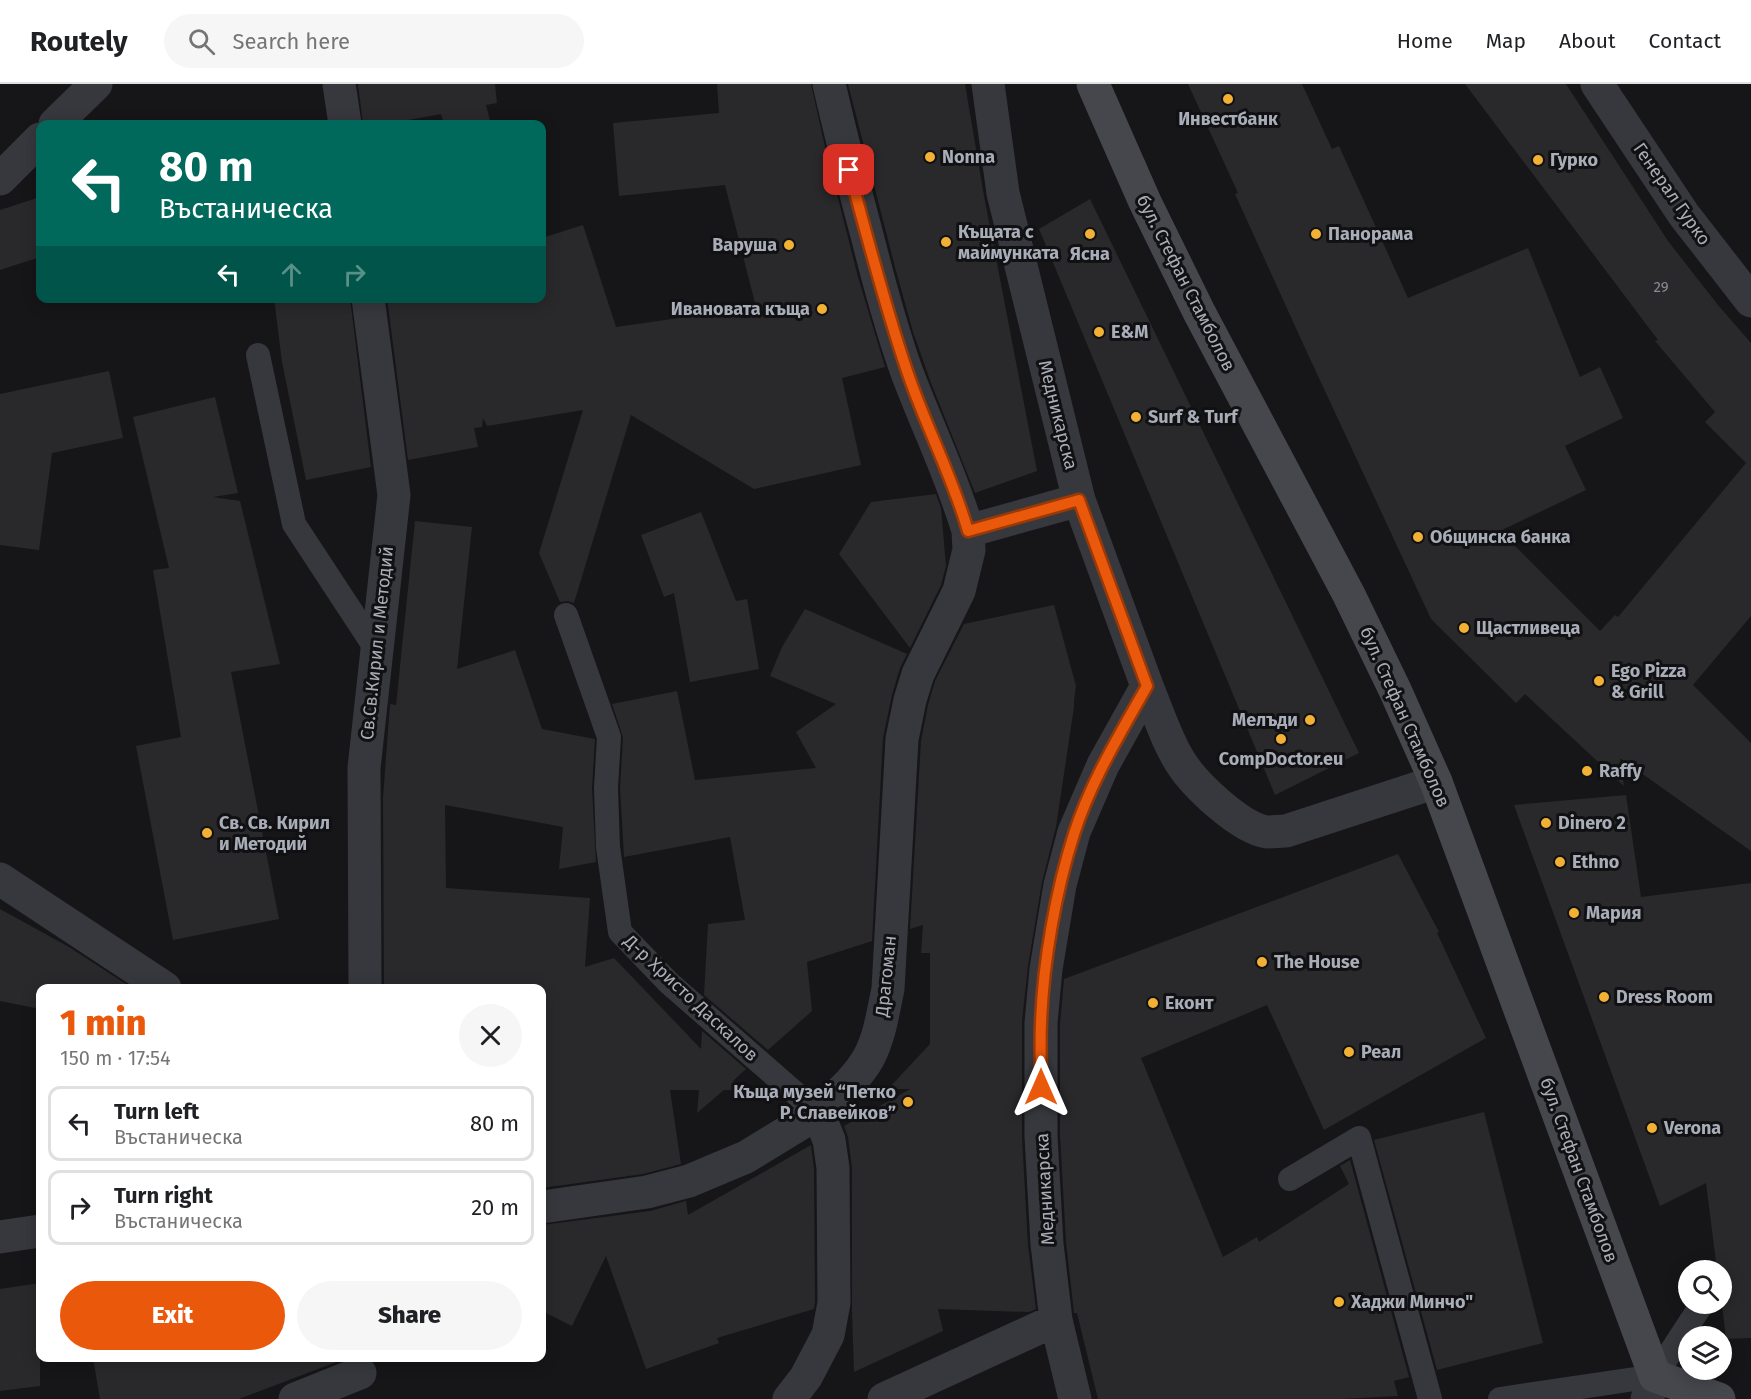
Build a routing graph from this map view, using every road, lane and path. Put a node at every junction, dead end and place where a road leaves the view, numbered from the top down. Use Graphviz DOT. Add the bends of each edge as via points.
graph roads {
  1 [pos="96,84"];
  2 [pos="339,84"];
  3 [pos="829,84"];
  4 [pos="988,84"];
  5 [pos="1093,84"];
  6 [pos="1597,84"];
  7 [pos="59,120"];
  8 [pos="344,120"];
  9 [pos="36,143"];
  10 [pos="0,179"];
  11 [pos="1751,300"];
  12 [pos="369,303"];
  13 [pos="258,355"];
  14 [pos="1079,500"];
  15 [pos="968,531"];
  16 [pos="566,615"];
  17 [pos="376,649"];
  18 [pos="1147,686"];
  19 [pos="1436,782"];
  20 [pos="0,879"];
  21 [pos="159,984"];
  22 [pos="365,984"];
  23 [pos="818,1113"];
  24 [pos="1290,1179"];
  25 [pos="546,1207"];
  26 [pos="36,1232"];
  27 [pos="0,1237"];
  28 [pos="1696,1314"];
  29 [pos="1056,1320"];
  30 [pos="362,1376"];
  31 [pos="1651,1388"];
  32 [pos="295,1399"];
  33 [pos="789,1399"];
  34 [pos="884,1399"];
  35 [pos="1075,1399"];
  36 [pos="1430,1399"];
  37 [pos="1500,1399"];
  38 [pos="1719,1399"];
  1 -- 7 [label="street"];
  2 -- 8 [label="street"];
  3 -- 15 [label="street, Драгоман" via="882,294 906,370"];
  4 -- 14 [label="street, Медникарска" via="1003,193"];
  5 -- 19 [label="street, бул. Стефан Стамболов" via="1199,312 1349,595"];
  6 -- 11 [label="street, Генерал Гурко" via="1684,215"];
  9 -- 10 [label="street"];
  12 -- 17 [label="street, Св.Св.Кирил и Методий" via="394,495"];
  13 -- 17 [label="lane" via="294,524"];
  14 -- 15 [label="street"];
  14 -- 18 [label="street, Медникарска"];
  15 -- 23 [label="street, Драгоман" via="969,550 959,591 918,674 902,739 888,988 881,1027 868,1058 848,1085"];
  16 -- 23 [label="lane, Д-р Христо Даскалов" via="609,737 608,847 620,932 669,983"];
  17 -- 22 [label="street, Св.Св.Кирил и Методий" via="364,768"];
  18 -- 19 [label="street" via="1180,762 1192,778 1218,804 1246,824 1266,832 1286,831"];
  18 -- 29 [label="street, Медникарска" via="1103,765 1074,832 1060,885 1046,969 1041,1023 1041,1136"];
  19 -- 31 [label="street, бул. Стефан Стамболов"];
  20 -- 21 [label="street"];
  23 -- 25 [label="street, Драгоман" via="746,1157 689,1181"];
  23 -- 33 [label="street" via="829,1140 833,1168 834,1303 828,1335 806,1377"];
  24 -- 36 [label="lane" via="1359,1138"];
  26 -- 27 [label="street"];
  28 -- 31 [label="lane"];
  29 -- 34 [label="street"];
  29 -- 35 [label="street, Медникарска"];
  30 -- 32 [label="street"];
  31 -- 37 [label="lane"];
  31 -- 38 [label="street"];
}
